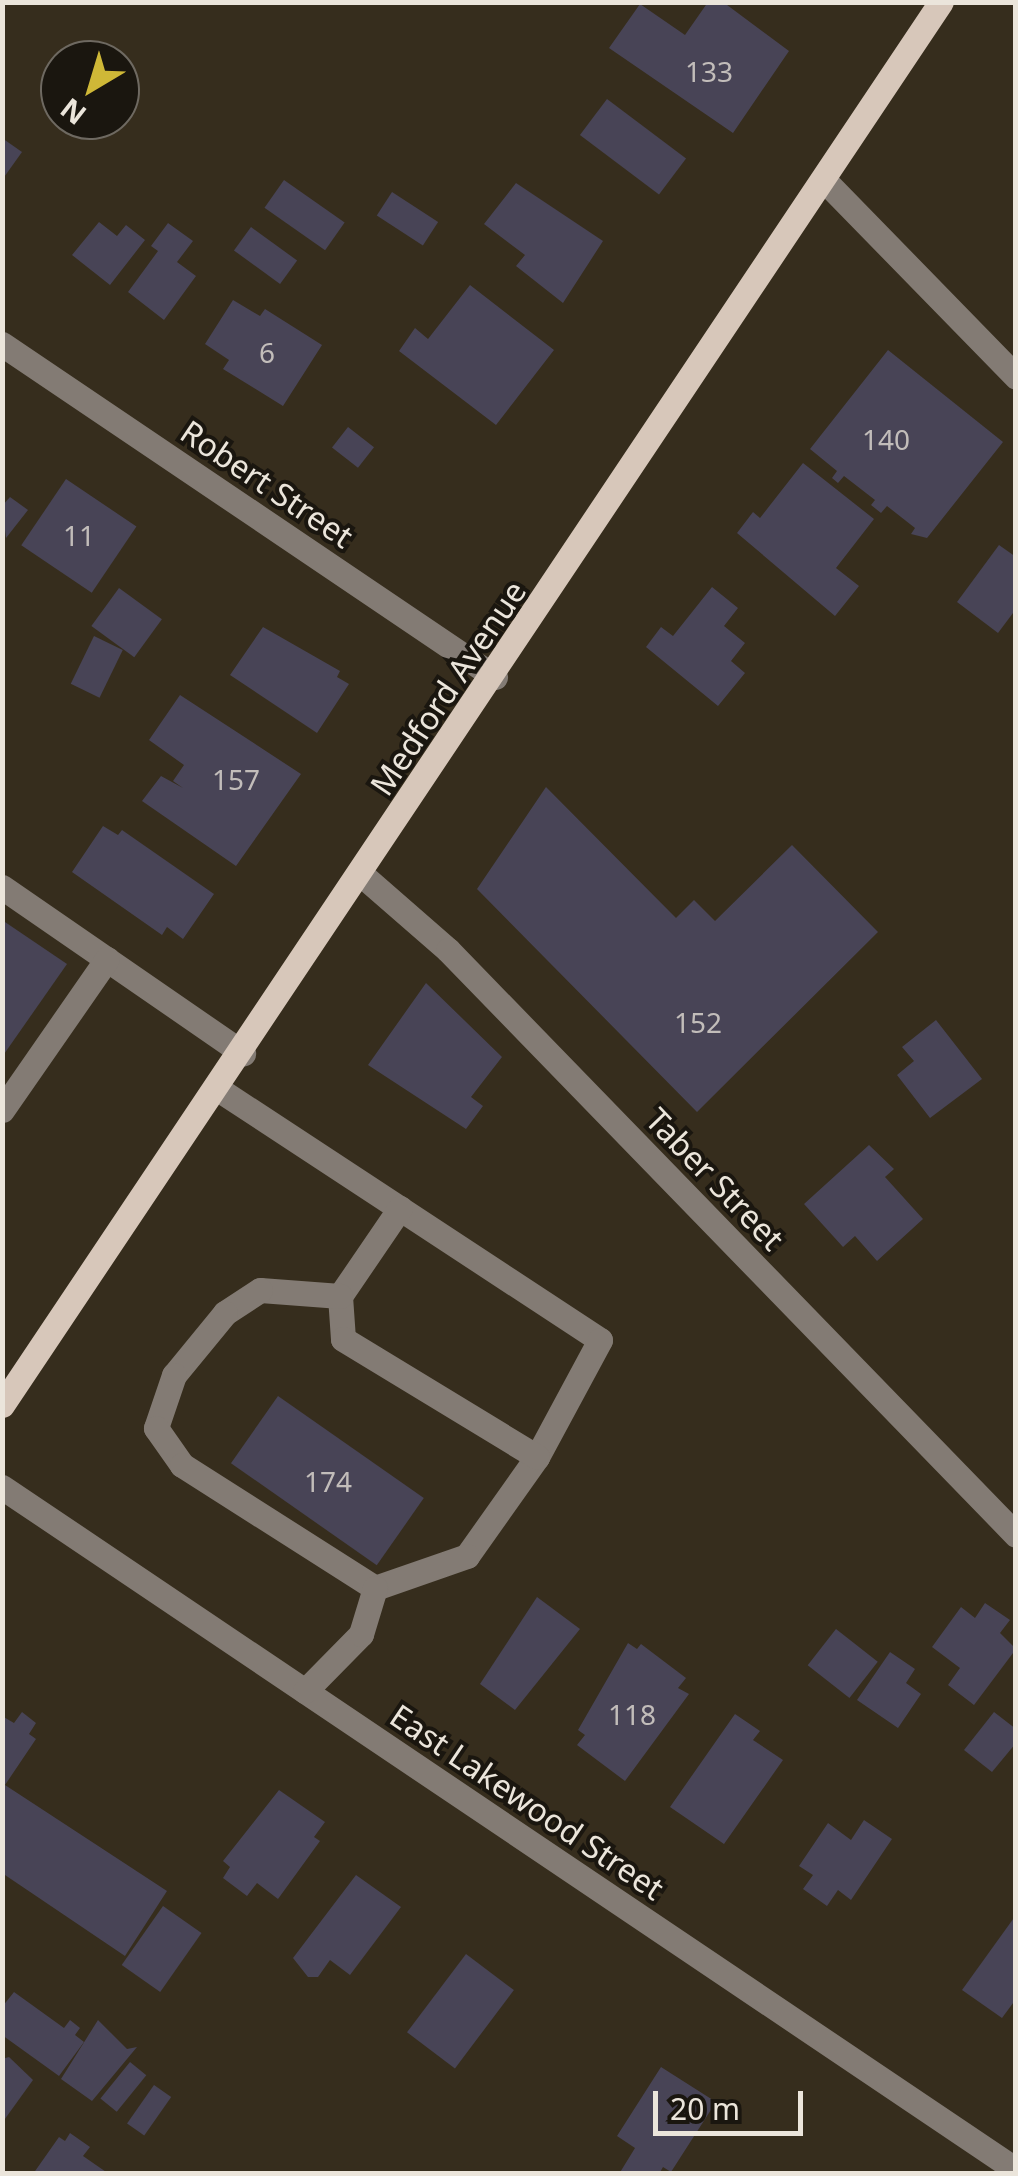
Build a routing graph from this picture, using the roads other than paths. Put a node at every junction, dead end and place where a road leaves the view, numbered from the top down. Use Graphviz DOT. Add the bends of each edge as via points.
graph roads {
  1 [pos="941,2"];
  2 [pos="824,180"];
  3 [pos="2,344"];
  4 [pos="1016,376"];
  5 [pos="495,677"];
  6 [pos="362,875"];
  7 [pos="2,886"];
  8 [pos="107,959"];
  9 [pos="243,1053"];
  10 [pos="218,1088"];
  11 [pos="2,1110"];
  12 [pos="400,1208"];
  13 [pos="340,1296"];
  14 [pos="2,1405"];
  15 [pos="537,1456"];
  16 [pos="2,1487"];
  17 [pos="1016,1535"];
  18 [pos="375,1588"];
  19 [pos="305,1691"];
  20 [pos="1016,2170"];
  1 -- 2 [label="main road, Medford Avenue"];
  2 -- 4 [label="street"];
  2 -- 5 [label="main road, Medford Avenue"];
  3 -- 5 [label="street, Robert Street"];
  5 -- 6 [label="main road, Medford Avenue"];
  6 -- 9 [label="main road, Medford Avenue"];
  6 -- 17 [label="street, Taber Street" via="448,950"];
  7 -- 8 [label="street"];
  8 -- 9 [label="street"];
  8 -- 11 [label="street"];
  9 -- 10 [label="main road, Medford Avenue"];
  10 -- 12 [label="street"];
  10 -- 14 [label="main road, Medford Avenue"];
  12 -- 13 [label="street"];
  12 -- 15 [label="street" via="600,1340"];
  13 -- 15 [label="street" via="343,1339"];
  13 -- 18 [label="street" via="260,1290 225,1313 174,1375 156,1428 182,1465"];
  15 -- 18 [label="street" via="467,1556"];
  16 -- 19 [label="street, East Lakewood Street"];
  18 -- 19 [label="street" via="360,1634"];
  19 -- 20 [label="street, East Lakewood Street"];
}
